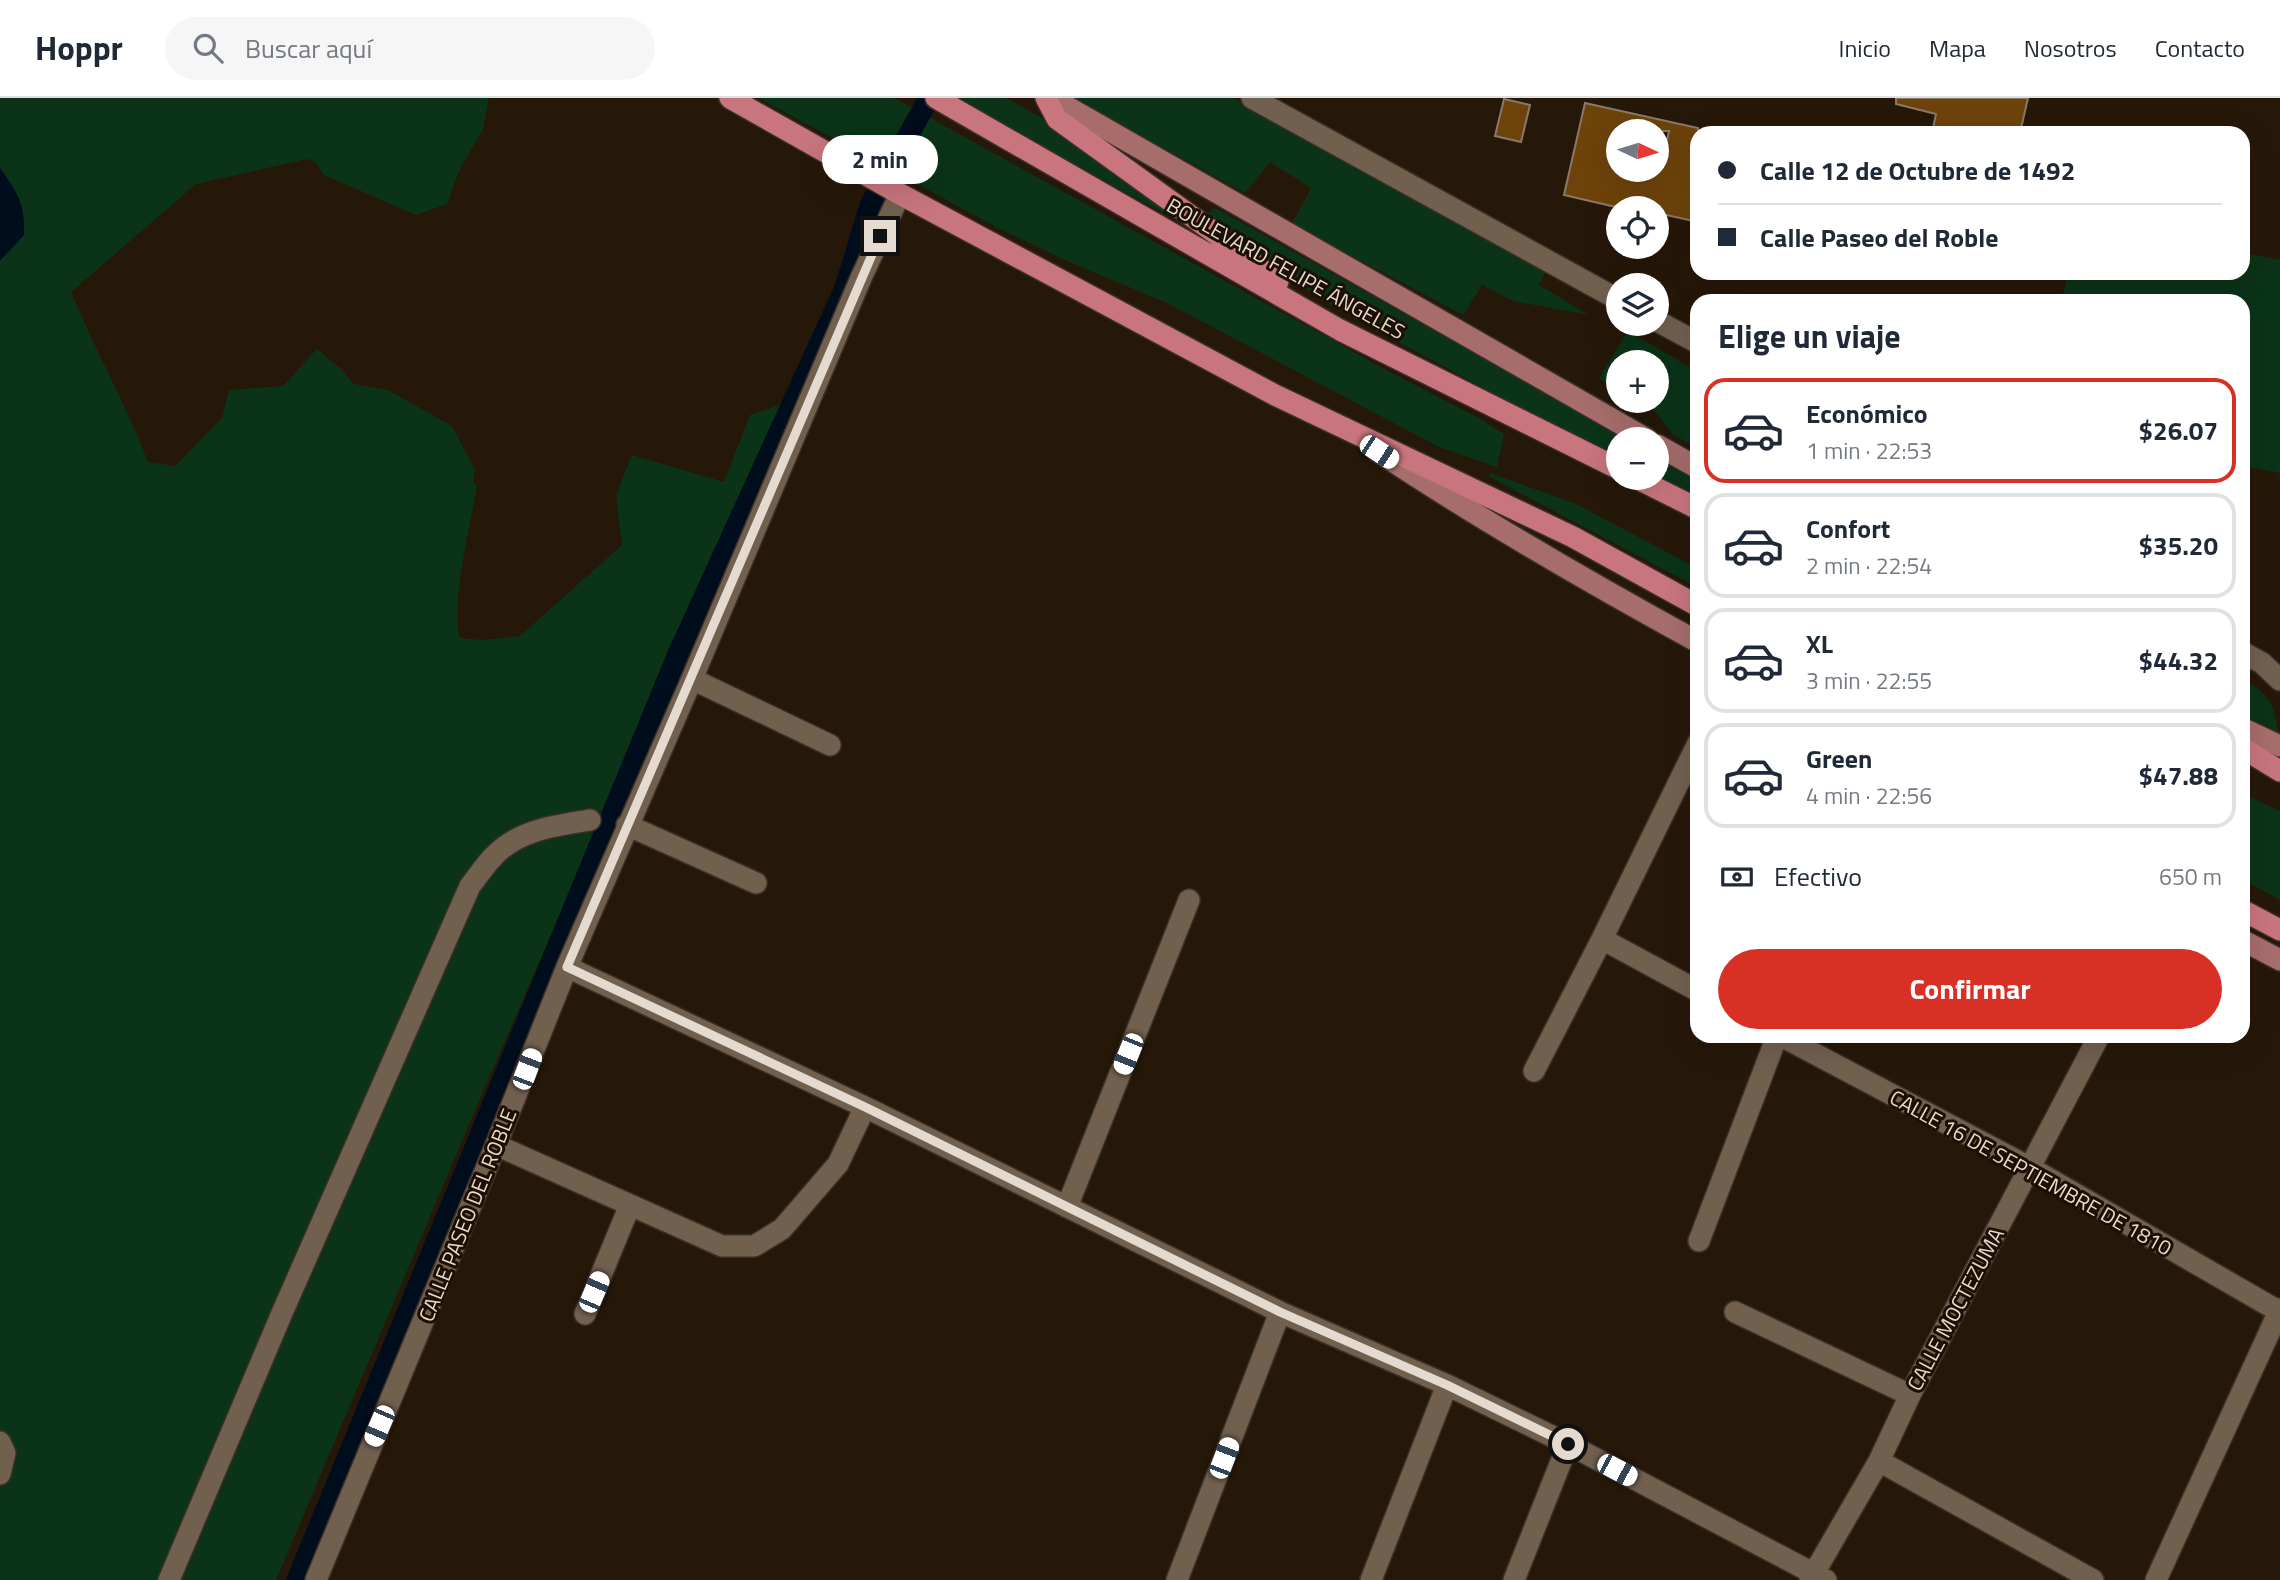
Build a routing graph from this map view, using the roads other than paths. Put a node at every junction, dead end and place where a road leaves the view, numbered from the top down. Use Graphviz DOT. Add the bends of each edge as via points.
graph roads {
  1 [pos="730,98"];
  2 [pos="1046,98"];
  3 [pos="1052,98"];
  4 [pos="1252,98"];
  5 [pos="942,101"];
  6 [pos="895,191"];
  7 [pos="1606,293"];
  8 [pos="1669,327"];
  9 [pos="1340,330"];
  10 [pos="1690,339"];
  11 [pos="1626,427"];
  12 [pos="1343,429"];
  13 [pos="1669,452"];
  14 [pos="1606,463"];
  15 [pos="1690,464"];
  16 [pos="1660,490"];
  17 [pos="1690,505"];
  18 [pos="1690,602"];
  19 [pos="1690,638"];
  20 [pos="2250,656"];
  21 [pos="692,679"];
  22 [pos="2280,680"];
  23 [pos="2250,732"];
  24 [pos="830,745"];
  25 [pos="2280,746"];
  26 [pos="2250,753"];
  27 [pos="1690,759"];
  28 [pos="2250,759"];
  29 [pos="2280,772"];
  30 [pos="590,820"];
  31 [pos="627,825"];
  32 [pos="756,883"];
  33 [pos="1189,900"];
  34 [pos="2250,914"];
  35 [pos="2277,929"];
  36 [pos="1602,939"];
  37 [pos="2250,944"];
  38 [pos="2280,960"];
  39 [pos="567,967"];
  40 [pos="1690,987"];
  41 [pos="1776,1043"];
  42 [pos="1792,1043"];
  43 [pos="2095,1043"];
  44 [pos="1534,1071"];
  45 [pos="865,1107"];
  46 [pos="496,1145"];
  47 [pos="2029,1167"];
  48 [pos="631,1205"];
  49 [pos="1067,1207"];
  50 [pos="1699,1241"];
  51 [pos="2280,1311"];
  52 [pos="1280,1312"];
  53 [pos="1735,1312"];
  54 [pos="585,1314"];
  55 [pos="1447,1385"];
  56 [pos="1910,1395"];
  57 [pos="0,1442"];
  58 [pos="1568,1444"];
  59 [pos="1879,1461"];
  60 [pos="0,1474"];
  61 [pos="1816,1578"];
  62 [pos="169,1580"];
  63 [pos="316,1580"];
  64 [pos="1177,1580"];
  65 [pos="1371,1580"];
  66 [pos="1514,1580"];
  67 [pos="2093,1580"];
  68 [pos="2156,1580"];
  1 -- 6 [label="highway"];
  2 -- 9 [label="highway" via="1057,119"];
  3 -- 11 [label="main road, BOULEVARD FELIPE ÁNGELES"];
  4 -- 7 [label="street"];
  5 -- 9 [label="highway, BOULEVARD FELIPE ÁNGELES"];
  6 -- 12 [label="highway"];
  6 -- 21 [label="street, CALLE PASEO DEL ROBLE"];
  8 -- 10 [label="street"];
  9 -- 14 [label="highway, BOULEVARD FELIPE ÁNGELES"];
  12 -- 18 [label="highway" via="1573,537"];
  12 -- 19 [label="main road" via="1460,505"];
  13 -- 15 [label="main road"];
  16 -- 17 [label="highway"];
  20 -- 22 [label="street"];
  21 -- 24 [label="street"];
  21 -- 31 [label="street, CALLE PASEO DEL ROBLE"];
  23 -- 25 [label="main road"];
  26 -- 29 [label="highway"];
  27 -- 36 [label="street"];
  28 -- 29 [label="highway"];
  30 -- 62 [label="street" via="526,834 495,854 470,886"];
  31 -- 32 [label="street"];
  31 -- 39 [label="street, CALLE PASEO DEL ROBLE"];
  33 -- 49 [label="street"];
  34 -- 35 [label="highway"];
  36 -- 40 [label="street"];
  36 -- 44 [label="street"];
  37 -- 38 [label="main road"];
  39 -- 45 [label="street"];
  39 -- 46 [label="street, CALLE PASEO DEL ROBLE"];
  41 -- 50 [label="street"];
  42 -- 47 [label="street, CALLE 16 DE SEPTIEMBRE DE 1810"];
  43 -- 47 [label="street, CALLE MOCTEZUMA"];
  45 -- 48 [label="street" via="838,1164 782,1229 754,1246 722,1247"];
  45 -- 49 [label="street"];
  46 -- 48 [label="street"];
  46 -- 63 [label="street, CALLE PASEO DEL ROBLE"];
  47 -- 51 [label="street, CALLE 16 DE SEPTIEMBRE DE 1810"];
  47 -- 56 [label="street, CALLE MOCTEZUMA"];
  48 -- 54 [label="street"];
  49 -- 52 [label="street"];
  51 -- 68 [label="street"];
  52 -- 55 [label="street"];
  52 -- 64 [label="street"];
  53 -- 56 [label="street"];
  55 -- 58 [label="street"];
  55 -- 65 [label="street"];
  56 -- 59 [label="street, CALLE MOCTEZUMA"];
  57 -- 60 [label="street" via="5,1452"];
  58 -- 61 [label="street"];
  58 -- 66 [label="street"];
  59 -- 61 [label="street, CALLE MOCTEZUMA"];
  59 -- 67 [label="street"];
}
